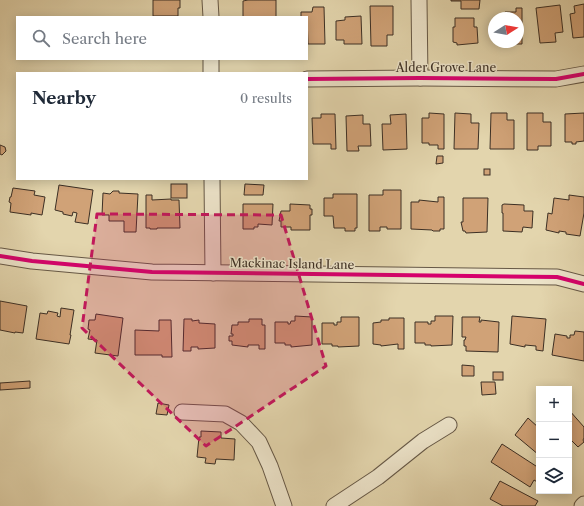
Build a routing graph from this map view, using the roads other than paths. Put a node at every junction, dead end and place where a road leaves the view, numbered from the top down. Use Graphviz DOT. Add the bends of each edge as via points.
graph roads {
  1 [pos="210,0"];
  2 [pos="419,0"];
  3 [pos="211,16"];
  4 [pos="211,60"];
  5 [pos="211,72"];
  6 [pos="584,74"];
  7 [pos="420,78"];
  8 [pos="308,79"];
  9 [pos="212,180"];
  10 [pos="0,256"];
  11 [pos="213,273"];
  12 [pos="584,284"];
  13 [pos="182,412"];
  14 [pos="449,425"];
  15 [pos="284,506"];
  16 [pos="334,506"];
  1 -- 3 [label="street"];
  2 -- 7 [label="street"];
  4 -- 5 [label="street"];
  6 -- 7 [label="street, Alder Grove Lane" via="556,79"];
  7 -- 8 [label="street, Alder Grove Lane"];
  9 -- 11 [label="street"];
  10 -- 11 [label="street, Mackinac Island Lane" via="152,272"];
  11 -- 12 [label="street, Mackinac Island Lane" via="557,277"];
  13 -- 15 [label="street" via="225,414 241,422 260,442"];
  14 -- 16 [label="street"];
}
